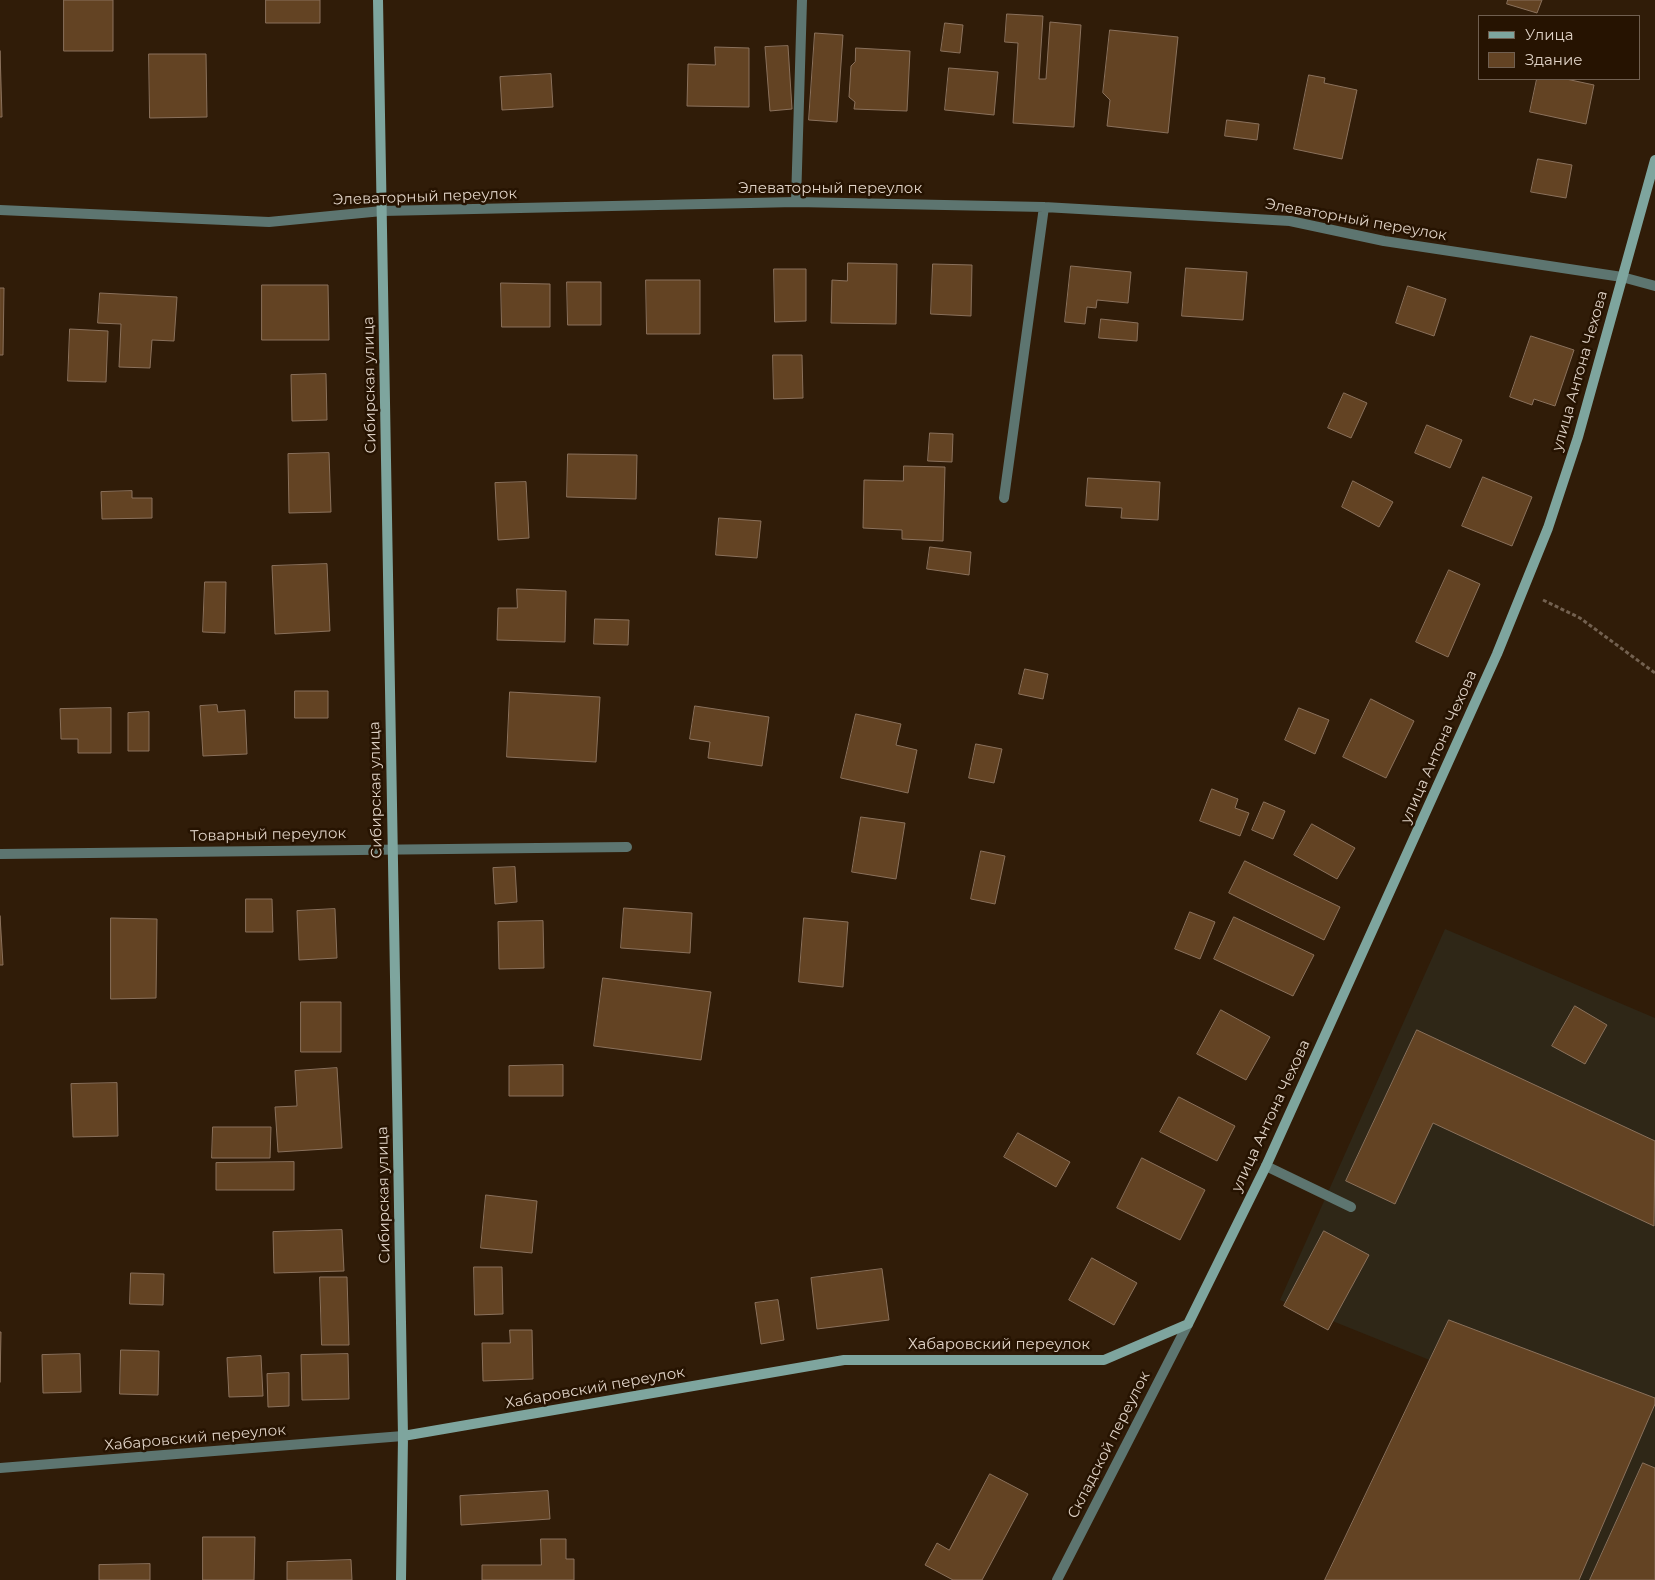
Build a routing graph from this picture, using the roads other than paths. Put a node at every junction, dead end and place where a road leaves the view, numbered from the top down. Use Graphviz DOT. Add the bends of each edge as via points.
graph roads {
  1 [pos="378,0"];
  2 [pos="802,0"];
  3 [pos="1655,160"];
  4 [pos="796,202"];
  5 [pos="1044,207"];
  6 [pos="0,210"];
  7 [pos="382,211"];
  8 [pos="1622,277"];
  9 [pos="1655,286"];
  10 [pos="1004,498"];
  11 [pos="627,847"];
  12 [pos="392,848"];
  13 [pos="0,854"];
  14 [pos="1266,1166"];
  15 [pos="1351,1207"];
  16 [pos="1188,1324"];
  17 [pos="404,1436"];
  18 [pos="0,1468"];
  19 [pos="402,1580"];
  20 [pos="1056,1580"];
  1 -- 7 [label="street, Сибирская улица"];
  2 -- 4 [label="street"];
  3 -- 8 [label="street, улица Антона Чехова"];
  4 -- 5 [label="street, Элеваторный переулок"];
  4 -- 7 [label="street, Элеваторный переулок"];
  5 -- 8 [label="street, Элеваторный переулок" via="1290,221 1384,241"];
  5 -- 10 [label="street"];
  6 -- 7 [label="street, Элеваторный переулок" via="269,222"];
  7 -- 12 [label="street, Сибирская улица"];
  8 -- 9 [label="street, Элеваторный переулок"];
  8 -- 14 [label="street, улица Антона Чехова" via="1578,437 1548,528 1493,664"];
  11 -- 12 [label="street, Товарный переулок"];
  12 -- 13 [label="street, Товарный переулок"];
  12 -- 17 [label="street, Сибирская улица"];
  14 -- 15 [label="street"];
  14 -- 16 [label="street, улица Антона Чехова"];
  16 -- 17 [label="street, Хабаровский переулок" via="1104,1360 844,1360"];
  16 -- 20 [label="street, Складской переулок"];
  17 -- 18 [label="street, Хабаровский переулок"];
  17 -- 19 [label="street, Сибирская улица"];
}
